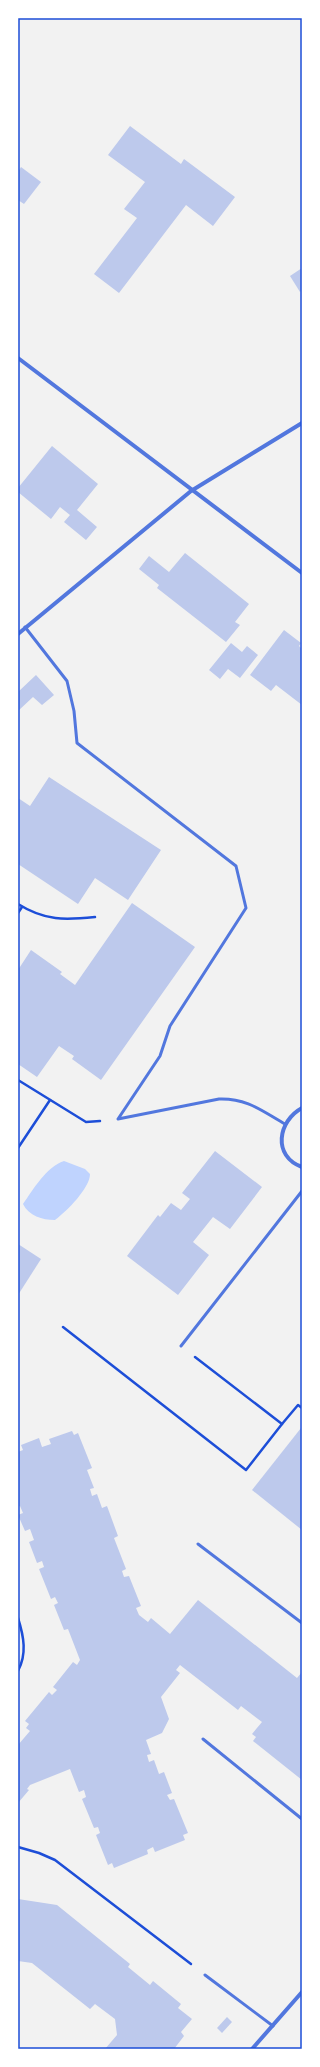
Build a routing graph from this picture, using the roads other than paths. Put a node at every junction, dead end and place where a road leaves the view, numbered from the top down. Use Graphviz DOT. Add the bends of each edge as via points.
graph roads {
  1 [pos="18,358"];
  2 [pos="302,423"];
  3 [pos="191,491"];
  4 [pos="302,573"];
  5 [pos="25,627"];
  6 [pos="18,634"];
  7 [pos="302,1108"];
  8 [pos="285,1124"];
  9 [pos="302,1167"];
  10 [pos="302,1191"];
  11 [pos="181,1346"];
  12 [pos="198,1544"];
  13 [pos="302,1623"];
  14 [pos="203,1739"];
  15 [pos="302,1819"];
  16 [pos="205,1975"];
  17 [pos="302,1992"];
  18 [pos="273,2026"];
  19 [pos="252,2049"];
  1 -- 3 [label="street"];
  2 -- 3 [label="street"];
  3 -- 4 [label="street"];
  3 -- 5 [label="street"];
  5 -- 6 [label="street"];
  5 -- 8 [label="lane" via="67,681 74,711 77,743 236,866 246,908 170,1026 160,1056 118,1119 234,1098"];
  7 -- 8 [label="street" via="294,1112"];
  8 -- 9 [label="street" via="282,1133 283,1147 291,1160"];
  10 -- 11 [label="lane"];
  12 -- 13 [label="lane"];
  14 -- 15 [label="lane"];
  16 -- 18 [label="lane"];
  17 -- 18 [label="street"];
  18 -- 19 [label="street"];
}
